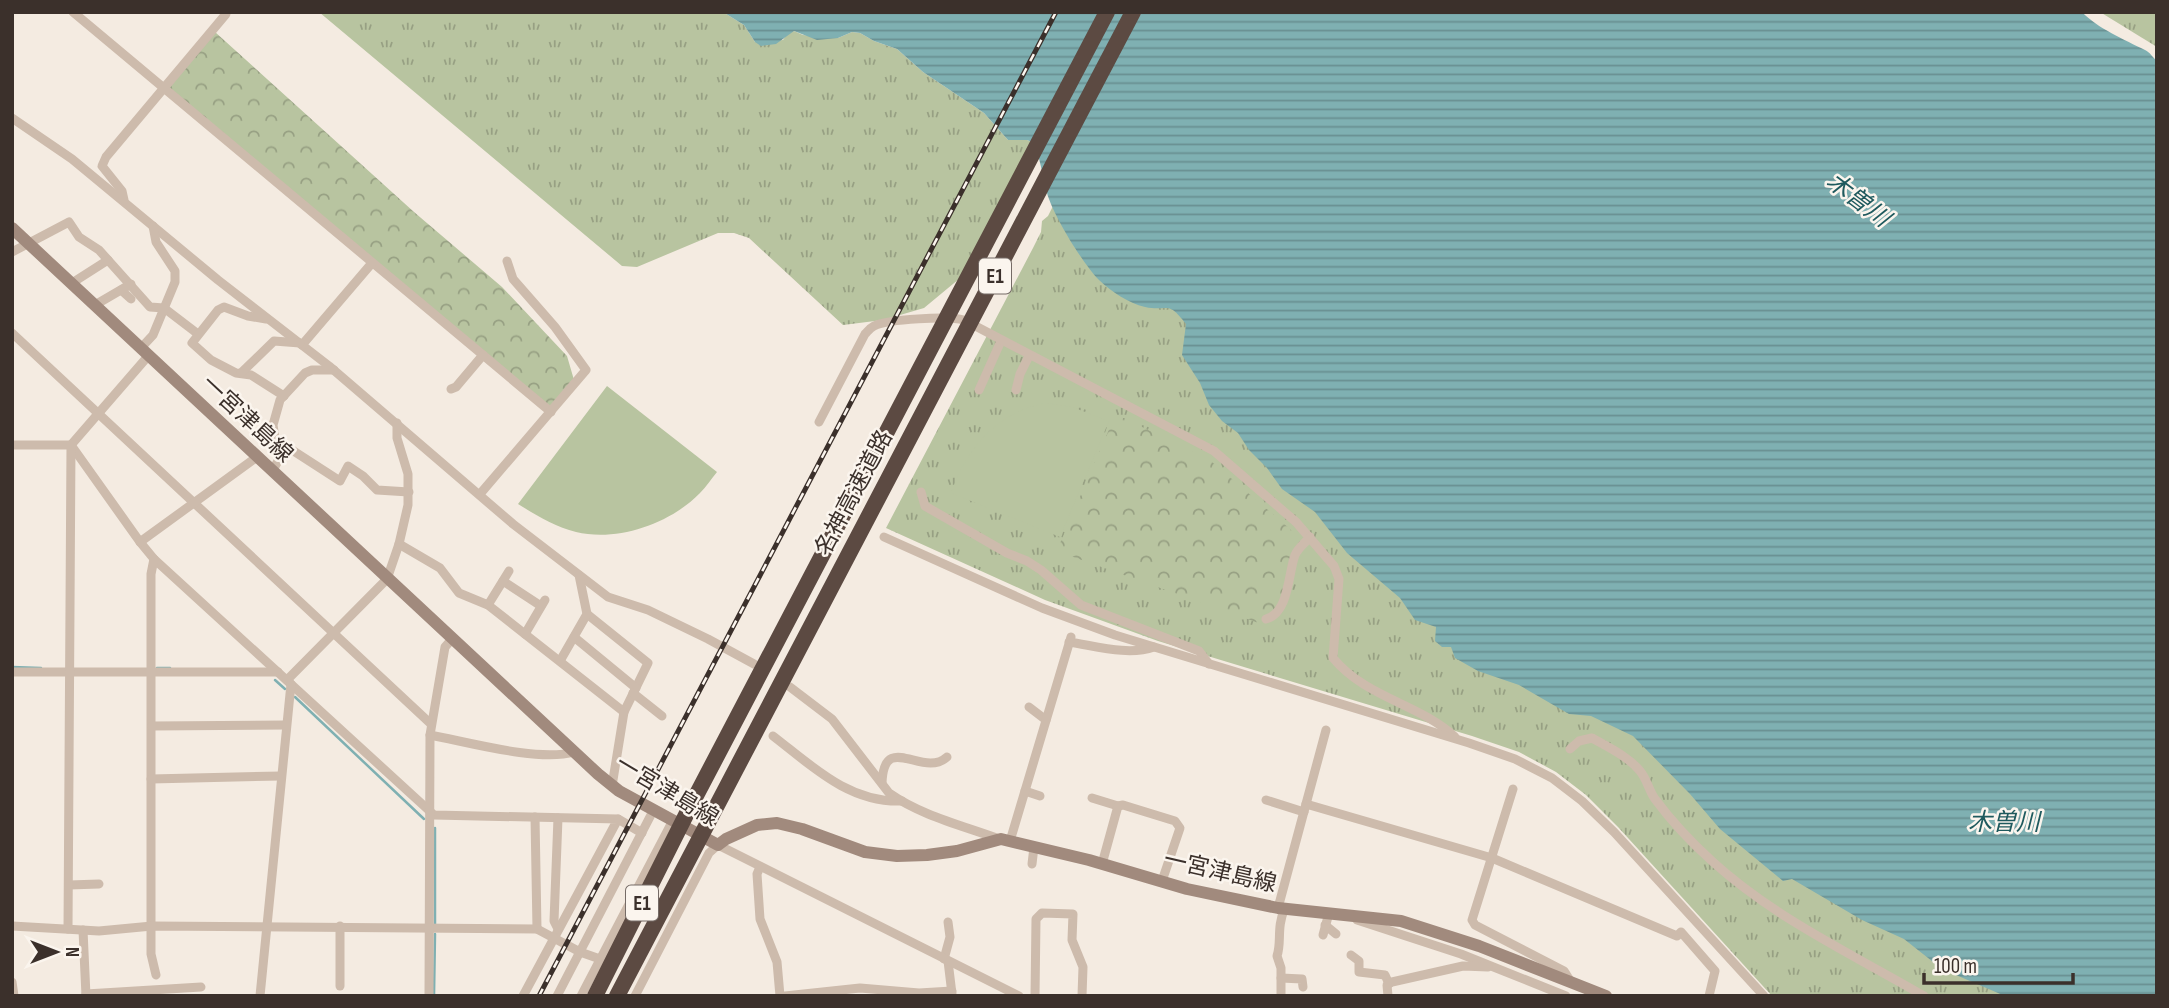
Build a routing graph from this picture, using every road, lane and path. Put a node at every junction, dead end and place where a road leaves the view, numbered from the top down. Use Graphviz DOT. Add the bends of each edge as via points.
graph roads {
  1 [pos="73,12"];
  2 [pos="1107,12"];
  3 [pos="1133,12"];
  4 [pos="226,14"];
  5 [pos="164,88"];
  6 [pos="13,119"];
  7 [pos="125,202"];
  8 [pos="153,226"];
  9 [pos="12,228"];
  10 [pos="30,243"];
  11 [pos="12,252"];
  12 [pos="108,260"];
  13 [pos="507,261"];
  14 [pos="372,263"];
  15 [pos="72,283"];
  16 [pos="131,284"];
  17 [pos="121,290"];
  18 [pos="131,299"];
  19 [pos="95,304"];
  20 [pos="164,308"];
  21 [pos="269,320"];
  22 [pos="12,333"];
  23 [pos="198,334"];
  24 [pos="1001,341"];
  25 [pos="301,344"];
  26 [pos="145,352"];
  27 [pos="483,355"];
  28 [pos="1029,356"];
  29 [pos="334,370"];
  30 [pos="241,373"];
  31 [pos="451,389"];
  32 [pos="979,390"];
  33 [pos="1016,390"];
  34 [pos="284,396"];
  35 [pos="551,412"];
  36 [pos="98,414"];
  37 [pos="819,422"];
  38 [pos="397,423"];
  39 [pos="12,445"];
  40 [pos="71,445"];
  41 [pos="285,448"];
  42 [pos="257,457"];
  43 [pos="272,472"];
  44 [pos="409,492"];
  45 [pos="921,492"];
  46 [pos="480,494"];
  47 [pos="194,503"];
  48 [pos="884,537"];
  49 [pos="1310,537"];
  50 [pos="140,542"];
  51 [pos="399,544"];
  52 [pos="154,559"];
  53 [pos="509,570"];
  54 [pos="579,575"];
  55 [pos="387,579"];
  56 [pos="503,581"];
  57 [pos="488,605"];
  58 [pos="587,614"];
  59 [pos="1266,619"];
  60 [pos="333,633"];
  61 [pos="525,634"];
  62 [pos="574,637"];
  63 [pos="452,639"];
  64 [pos="1154,647"];
  65 [pos="560,662"];
  66 [pos="754,664"];
  67 [pos="1209,664"];
  68 [pos="12,672"];
  69 [pos="153,672"];
  70 [pos="278,672"];
  71 [pos="69,673"];
  72 [pos="289,682"];
  73 [pos="790,687"];
  74 [pos="635,691"];
  75 [pos="1029,707"];
  76 [pos="624,712"];
  77 [pos="662,716"];
  78 [pos="1046,720"];
  79 [pos="431,724"];
  80 [pos="286,725"];
  81 [pos="152,726"];
  82 [pos="1326,730"];
  83 [pos="430,735"];
  84 [pos="773,736"];
  85 [pos="1457,739"];
  86 [pos="1570,749"];
  87 [pos="574,752"];
  88 [pos="947,757"];
  89 [pos="281,776"];
  90 [pos="151,779"];
  91 [pos="882,783"];
  92 [pos="612,786"];
  93 [pos="1513,789"];
  94 [pos="1025,791"];
  95 [pos="1040,796"];
  96 [pos="1092,797"];
  97 [pos="1266,800"];
  98 [pos="902,802"];
  99 [pos="1118,806"];
  100 [pos="1305,808"];
  101 [pos="653,811"];
  102 [pos="429,812"];
  103 [pos="535,817"];
  104 [pos="558,818"];
  105 [pos="618,819"];
  106 [pos="672,822"];
  107 [pos="642,834"];
  108 [pos="1005,840"];
  109 [pos="718,845"];
  110 [pos="1034,847"];
  111 [pos="1492,858"];
  112 [pos="1032,864"];
  113 [pos="1102,864"];
  114 [pos="760,867"];
  115 [pos="1162,881"];
  116 [pos="69,884"];
  117 [pos="99,884"];
  118 [pos="1282,908"];
  119 [pos="948,922"];
  120 [pos="1330,922"];
  121 [pos="12,926"];
  122 [pos="152,926"];
  123 [pos="267,926"];
  124 [pos="340,926"];
  125 [pos="430,928"];
  126 [pos="68,929"];
  127 [pos="537,929"];
  128 [pos="83,930"];
  129 [pos="556,933"];
  130 [pos="1336,933"];
  131 [pos="580,952"];
  132 [pos="1351,956"];
  133 [pos="600,959"];
  134 [pos="946,960"];
  135 [pos="1489,965"];
  136 [pos="156,975"];
  137 [pos="1281,978"];
  138 [pos="12,982"];
  139 [pos="1571,982"];
  140 [pos="1390,984"];
  141 [pos="340,986"];
  142 [pos="201,987"];
  143 [pos="1303,987"];
  144 [pos="952,993"];
  145 [pos="86,995"];
  146 [pos="14,996"];
  147 [pos="260,996"];
  148 [pos="429,996"];
  149 [pos="523,996"];
  150 [pos="557,996"];
  151 [pos="581,996"];
  152 [pos="595,996"];
  153 [pos="617,996"];
  154 [pos="635,996"];
  155 [pos="783,996"];
  156 [pos="1019,996"];
  157 [pos="1035,996"];
  158 [pos="1082,996"];
  159 [pos="1281,996"];
  160 [pos="1388,996"];
  161 [pos="1566,996"];
  162 [pos="1606,996"];
  163 [pos="1709,996"];
  164 [pos="1764,996"];
  165 [pos="1924,996"];
  1 -- 5 [label="street"];
  2 -- 152 [label="highway, 名神高速道路 / E1"];
  3 -- 153 [label="highway, 名神高速道路 / E1"];
  4 -- 5 [label="street"];
  5 -- 7 [label="street" via="102,166"];
  5 -- 14 [label="street"];
  6 -- 7 [label="street"];
  7 -- 8 [label="street"];
  8 -- 20 [label="street" via="156,242 175,271"];
  8 -- 21 [label="street"];
  9 -- 10 [label="main road, 一宮津島線"];
  10 -- 11 [label="street"];
  10 -- 12 [label="street" via="69,222 79,237"];
  10 -- 15 [label="main road, 一宮津島線"];
  12 -- 15 [label="street"];
  12 -- 16 [label="street"];
  13 -- 35 [label="street" via="513,279 586,370"];
  14 -- 25 [label="street"];
  14 -- 27 [label="street"];
  15 -- 19 [label="main road, 一宮津島線"];
  16 -- 17 [label="street"];
  16 -- 20 [label="street" via="150,307"];
  17 -- 18 [label="street"];
  17 -- 19 [label="street"];
  19 -- 26 [label="main road, 一宮津島線"];
  20 -- 23 [label="street"];
  20 -- 26 [label="street"];
  21 -- 23 [label="street" via="224,307"];
  21 -- 25 [label="street"];
  22 -- 36 [label="street"];
  23 -- 30 [label="street" via="192,343 211,360"];
  24 -- 28 [label="street"];
  24 -- 32 [label="street"];
  24 -- 37 [label="street" via="953,317 874,326 865,334"];
  25 -- 29 [label="street"];
  25 -- 30 [label="street" via="274,341"];
  26 -- 36 [label="street"];
  26 -- 42 [label="main road, 一宮津島線"];
  27 -- 31 [label="street"];
  27 -- 35 [label="street"];
  28 -- 33 [label="street"];
  28 -- 49 [label="street" via="1214,451"];
  29 -- 34 [label="street" via="305,373"];
  29 -- 38 [label="street"];
  30 -- 34 [label="street"];
  34 -- 41 [label="street" via="272,432"];
  35 -- 46 [label="street"];
  36 -- 40 [label="street"];
  36 -- 47 [label="street"];
  38 -- 44 [label="street"];
  38 -- 46 [label="street"];
  39 -- 40 [label="street"];
  40 -- 50 [label="street"];
  40 -- 71 [label="street"];
  41 -- 43 [label="street"];
  41 -- 44 [label="street" via="340,481 348,466 377,489"];
  42 -- 43 [label="main road, 一宮津島線"];
  42 -- 47 [label="street"];
  43 -- 55 [label="main road, 一宮津島線"];
  44 -- 51 [label="street"];
  45 -- 67 [label="street" via="925,506 1027,561 1081,605 1199,651"];
  46 -- 54 [label="street"];
  47 -- 50 [label="street"];
  47 -- 60 [label="street"];
  48 -- 64 [label="street" via="1042,608"];
  49 -- 59 [label="street" via="1296,552 1280,608"];
  49 -- 85 [label="street" via="1339,579 1333,658 1345,673"];
  50 -- 52 [label="street"];
  51 -- 55 [label="street"];
  51 -- 57 [label="street" via="440,568 459,593"];
  52 -- 69 [label="street"];
  52 -- 70 [label="street"];
  53 -- 56 [label="street"];
  54 -- 58 [label="street"];
  54 -- 66 [label="street" via="608,597 660,616"];
  55 -- 60 [label="street"];
  55 -- 63 [label="main road, 一宮津島線"];
  56 -- 57 [label="street"];
  56 -- 61 [label="street" via="543,603"];
  57 -- 61 [label="street"];
  58 -- 62 [label="street"];
  58 -- 74 [label="street" via="648,663"];
  60 -- 72 [label="street"];
  60 -- 79 [label="street"];
  61 -- 65 [label="street"];
  62 -- 65 [label="street"];
  62 -- 74 [label="street"];
  63 -- 79 [label="street" via="445,647"];
  63 -- 87 [label="main road, 一宮津島線"];
  64 -- 67 [label="street"];
  64 -- 78 [label="street" via="1126,650 1070,640"];
  65 -- 76 [label="street"];
  67 -- 85 [label="street"];
  68 -- 71 [label="street"];
  69 -- 70 [label="street"];
  69 -- 71 [label="street"];
  69 -- 81 [label="street"];
  70 -- 72 [label="street"];
  71 -- 116 [label="street"];
  72 -- 80 [label="street"];
  72 -- 102 [label="street"];
  73 -- 91 [label="street" via="832,719"];
  74 -- 76 [label="street"];
  74 -- 77 [label="street"];
  75 -- 78 [label="street"];
  76 -- 92 [label="street"];
  78 -- 94 [label="street"];
  79 -- 83 [label="street"];
  80 -- 81 [label="street"];
  80 -- 89 [label="street"];
  81 -- 90 [label="street"];
  82 -- 100 [label="street"];
  83 -- 87 [label="street" via="535,754"];
  83 -- 102 [label="street"];
  84 -- 98 [label="street" via="857,795"];
  85 -- 164 [label="street" via="1515,759 1552,778 1582,801"];
  86 -- 165 [label="street" via="1592,738 1614,751 1640,771 1653,796 1688,839 1741,887 1796,924"];
  87 -- 92 [label="main road, 一宮津島線"];
  88 -- 91 [label="street" via="932,764 894,757 882,772"];
  89 -- 90 [label="street"];
  89 -- 123 [label="street"];
  90 -- 122 [label="street"];
  91 -- 98 [label="street"];
  92 -- 101 [label="main road, 一宮津島線"];
  93 -- 111 [label="street"];
  94 -- 95 [label="street"];
  94 -- 108 [label="street"];
  96 -- 99 [label="street"];
  97 -- 100 [label="street"];
  98 -- 108 [label="street" via="938,820"];
  99 -- 113 [label="street"];
  99 -- 115 [label="street" via="1175,821 1180,828"];
  100 -- 111 [label="street"];
  100 -- 118 [label="street"];
  101 -- 106 [label="main road, 一宮津島線"];
  101 -- 107 [label="street"];
  102 -- 103 [label="street"];
  102 -- 125 [label="street"];
  103 -- 104 [label="street"];
  103 -- 127 [label="street"];
  104 -- 105 [label="street"];
  104 -- 129 [label="street"];
  105 -- 107 [label="street"];
  105 -- 129 [label="street"];
  106 -- 109 [label="main road, 一宮津島線"];
  106 -- 133 [label="street"];
  107 -- 131 [label="street"];
  108 -- 109 [label="main road, 一宮津島線" via="957,851 897,856 865,852 777,823 757,825"];
  108 -- 110 [label="main road, 一宮津島線"];
  109 -- 114 [label="street"];
  109 -- 154 [label="street" via="709,853"];
  110 -- 112 [label="street"];
  110 -- 113 [label="main road, 一宮津島線"];
  111 -- 139 [label="street" via="1472,920 1475,925 1564,971"];
  111 -- 163 [label="street" via="1677,936 1681,932 1715,971"];
  113 -- 115 [label="main road, 一宮津島線"];
  114 -- 134 [label="street"];
  114 -- 155 [label="street" via="760,919 777,962"];
  115 -- 118 [label="main road, 一宮津島線"];
  116 -- 117 [label="street"];
  116 -- 126 [label="street"];
  118 -- 120 [label="main road, 一宮津島線"];
  118 -- 137 [label="street" via="1277,956"];
  119 -- 134 [label="street"];
  120 -- 130 [label="street"];
  120 -- 135 [label="street" via="1449,950"];
  120 -- 139 [label="main road, 一宮津島線" via="1401,921"];
  121 -- 126 [label="street"];
  122 -- 123 [label="street"];
  122 -- 128 [label="street"];
  122 -- 136 [label="street"];
  123 -- 124 [label="street"];
  123 -- 147 [label="street"];
  124 -- 125 [label="street"];
  124 -- 141 [label="street"];
  125 -- 127 [label="street"];
  125 -- 148 [label="street"];
  126 -- 128 [label="street"];
  127 -- 129 [label="street"];
  128 -- 145 [label="street"];
  129 -- 131 [label="street"];
  129 -- 149 [label="street"];
  131 -- 133 [label="street"];
  131 -- 150 [label="street"];
  132 -- 140 [label="street" via="1359,961 1359,972 1385,975"];
  133 -- 151 [label="street"];
  134 -- 144 [label="street"];
  134 -- 156 [label="street"];
  135 -- 140 [label="street" via="1463,966"];
  135 -- 161 [label="street"];
  137 -- 143 [label="street" via="1302,978"];
  137 -- 159 [label="street"];
  138 -- 146 [label="street"];
  139 -- 162 [label="main road, 一宮津島線"];
  140 -- 160 [label="street"];
  142 -- 145 [label="street"];
  144 -- 155 [label="street" via="860,988"];
  157 -- 158 [label="street" via="1035,919 1042,913 1073,914 1072,940 1083,967"];
}
